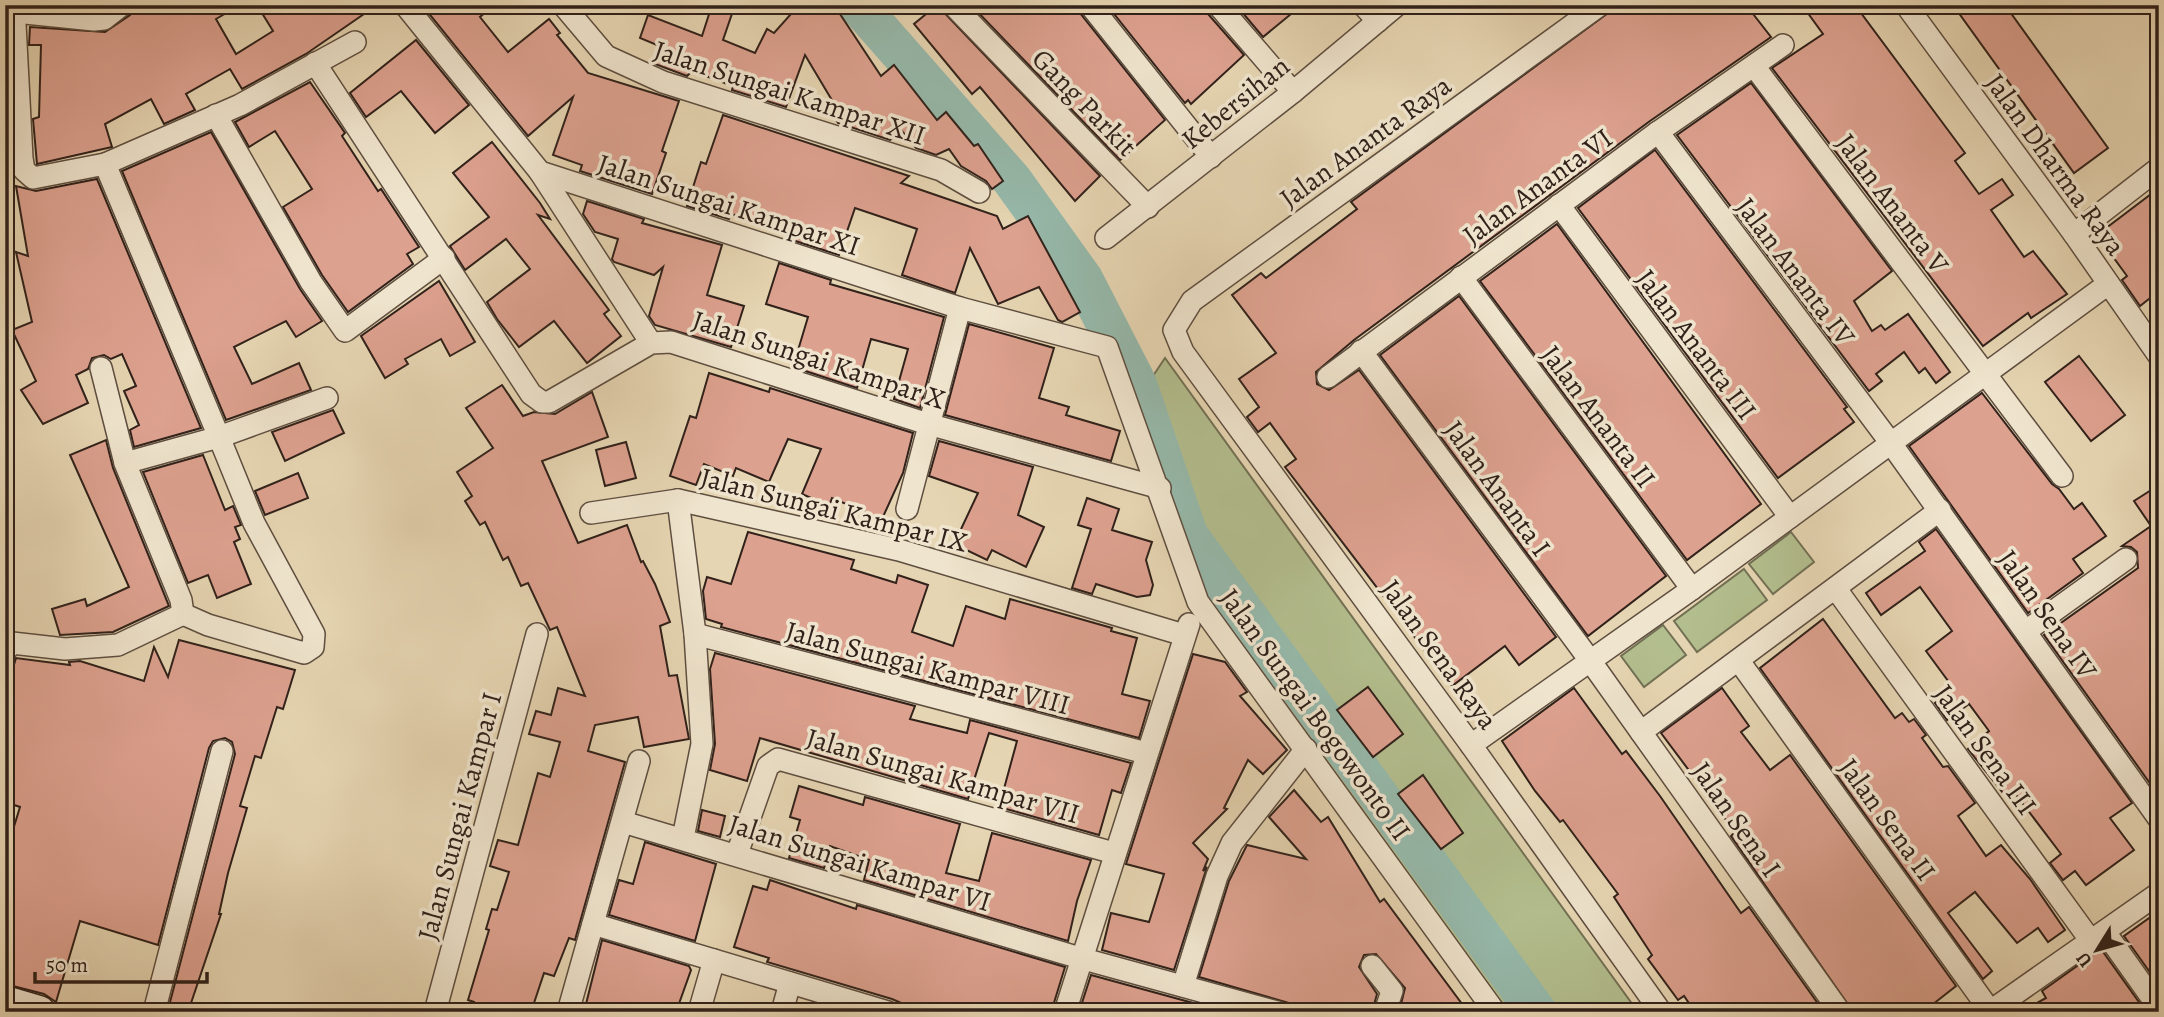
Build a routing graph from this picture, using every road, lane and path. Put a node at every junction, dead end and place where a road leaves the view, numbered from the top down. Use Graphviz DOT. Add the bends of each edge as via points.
graph roads {
  1 [pos="122,5"];
  2 [pos="405,5"];
  3 [pos="563,5"];
  4 [pos="953,5"];
  5 [pos="1090,5"];
  6 [pos="1217,5"];
  7 [pos="1363,5"];
  8 [pos="1396,5"];
  9 [pos="1600,5"];
  10 [pos="1906,5"];
  11 [pos="15,9"];
  12 [pos="1378,21"];
  13 [pos="355,42"];
  14 [pos="1783,45"];
  15 [pos="315,63"];
  16 [pos="1754,66"];
  17 [pos="11,90"];
  18 [pos="1293,92"];
  19 [pos="216,115"];
  20 [pos="1658,132"];
  21 [pos="1211,158"];
  22 [pos="105,164"];
  23 [pos="2159,168"];
  24 [pos="540,172"];
  25 [pos="979,192"];
  26 [pos="1559,205"];
  27 [pos="1148,207"];
  28 [pos="2074,234"];
  29 [pos="1106,238"];
  30 [pos="444,258"];
  31 [pos="1461,277"];
  32 [pos="2108,284"];
  33 [pos="960,308"];
  34 [pos="1174,330"];
  35 [pos="651,343"];
  36 [pos="1107,347"];
  37 [pos="1361,351"];
  38 [pos="2159,356"];
  39 [pos="101,368"];
  40 [pos="1986,373"];
  41 [pos="1328,377"];
  42 [pos="327,398"];
  43 [pos="928,424"];
  44 [pos="219,437"];
  45 [pos="1891,442"];
  46 [pos="125,463"];
  47 [pos="2062,476"];
  48 [pos="1160,488"];
  49 [pos="678,500"];
  50 [pos="907,509"];
  51 [pos="1940,510"];
  52 [pos="591,513"];
  53 [pos="1790,517"];
  54 [pos="2126,559"];
  55 [pos="1692,589"];
  56 [pos="1836,589"];
  57 [pos="1198,603"];
  58 [pos="183,614"];
  59 [pos="2025,631"];
  60 [pos="537,634"];
  61 [pos="695,634"];
  62 [pos="1184,635"];
  63 [pos="5,651"];
  64 [pos="1589,659"];
  65 [pos="1740,661"];
  66 [pos="1640,732"];
  67 [pos="1471,745"];
  68 [pos="1306,749"];
  69 [pos="222,751"];
  70 [pos="1146,753"];
  71 [pos="639,761"];
  72 [pos="2159,819"];
  73 [pos="623,822"];
  74 [pos="683,838"];
  75 [pos="1114,852"];
  76 [pos="737,855"];
  77 [pos="2159,892"];
  78 [pos="593,924"];
  79 [pos="2098,936"];
  80 [pos="1080,958"];
  81 [pos="714,960"];
  82 [pos="1372,966"];
  83 [pos="790,983"];
  84 [pos="1183,986"];
  85 [pos="5,1002"];
  86 [pos="2159,1008"];
  87 [pos="1991,1011"];
  88 [pos="39,1012"];
  89 [pos="154,1012"];
  90 [pos="435,1012"];
  91 [pos="568,1012"];
  92 [pos="699,1012"];
  93 [pos="782,1012"];
  94 [pos="888,1012"];
  95 [pos="1065,1012"];
  96 [pos="1277,1012"];
  97 [pos="1385,1012"];
  98 [pos="1496,1012"];
  99 [pos="1661,1012"];
  100 [pos="1840,1012"];
  1 -- 11 [label="street" via="104,19 94,20"];
  2 -- 24 [label="street"];
  3 -- 25 [label="street, Jalan Sungai Kampar XII" via="606,56 620,65 940,170"];
  4 -- 27 [label="street, Gang Parkit"];
  5 -- 21 [label="street"];
  6 -- 18 [label="street"];
  7 -- 12 [label="street"];
  8 -- 12 [label="street, Kebersihan"];
  9 -- 34 [label="street, Jalan Ananta Raya" via="1192,301"];
  10 -- 28 [label="street, Jalan Dharma Raya"];
  11 -- 17 [label="street"];
  12 -- 18 [label="street, Kebersihan"];
  13 -- 15 [label="street"];
  14 -- 16 [label="street, Jalan Ananta VI"];
  15 -- 19 [label="street"];
  15 -- 30 [label="street, Jalan Sungai Kampar X"];
  16 -- 20 [label="street, Jalan Ananta VI"];
  16 -- 40 [label="street, Jalan Ananta V"];
  17 -- 22 [label="street" via="27,176"];
  18 -- 21 [label="street, Kebersihan"];
  19 -- 22 [label="street"];
  19 -- 30 [label="street" via="311,282 345,331"];
  20 -- 26 [label="street, Jalan Ananta VI"];
  20 -- 45 [label="street, Jalan Ananta IV"];
  21 -- 27 [label="street, Kebersihan"];
  22 -- 44 [label="street"];
  23 -- 28 [label="street"];
  24 -- 33 [label="street, Jalan Sungai Kampar XI"];
  24 -- 35 [label="street"];
  26 -- 31 [label="street, Jalan Ananta VI"];
  26 -- 53 [label="street, Jalan Ananta III"];
  27 -- 29 [label="street, Kebersihan"];
  28 -- 32 [label="street, Jalan Dharma Raya"];
  30 -- 35 [label="street, Jalan Sungai Kampar X" via="531,394 541,402 549,402"];
  31 -- 37 [label="street, Jalan Ananta VI"];
  31 -- 55 [label="street, Jalan Ananta II"];
  32 -- 38 [label="street, Jalan Dharma Raya"];
  32 -- 40 [label="street"];
  33 -- 36 [label="street, Jalan Sungai Kampar XI"];
  33 -- 43 [label="street"];
  34 -- 67 [label="street, Jalan Sena Raya" via="1183,352"];
  35 -- 43 [label="street, Jalan Sungai Kampar X" via="682,343"];
  36 -- 48 [label="street, Jalan Sungai Bogowonto II"];
  37 -- 41 [label="street, Jalan Ananta VI"];
  37 -- 64 [label="street, Jalan Ananta I"];
  39 -- 46 [label="street"];
  40 -- 45 [label="street"];
  40 -- 47 [label="street, Jalan Ananta V"];
  42 -- 44 [label="street"];
  43 -- 48 [label="street, Jalan Sungai Kampar X"];
  43 -- 50 [label="street"];
  44 -- 46 [label="street"];
  44 -- 58 [label="street" via="254,523 314,634 313,647 304,653"];
  45 -- 51 [label="street, Jalan Sena IV"];
  45 -- 53 [label="street"];
  46 -- 58 [label="street"];
  48 -- 57 [label="street, Jalan Sungai Bogowonto II"];
  49 -- 52 [label="street"];
  49 -- 61 [label="street, Jalan Sungai Kampar IX"];
  49 -- 62 [label="street, Jalan Sungai Kampar IX" via="899,550"];
  51 -- 56 [label="street"];
  51 -- 59 [label="street, Jalan Sena IV"];
  53 -- 55 [label="street"];
  54 -- 59 [label="street"];
  55 -- 64 [label="street"];
  56 -- 65 [label="street"];
  56 -- 79 [label="street, Jalan Sena III"];
  57 -- 62 [label="street"];
  57 -- 68 [label="street, Jalan Sungai Bogowonto II"];
  58 -- 63 [label="street" via="118,645 65,649 12,643"];
  59 -- 72 [label="street, Jalan Sena IV"];
  60 -- 90 [label="street, Jalan Sungai Kampar I"];
  61 -- 70 [label="street, Jalan Sungai Kampar VIII"];
  61 -- 74 [label="street, Jalan Sungai Kampar IX" via="702,744"];
  62 -- 70 [label="street"];
  64 -- 66 [label="street, Jalan Sena I"];
  64 -- 67 [label="street"];
  65 -- 66 [label="street"];
  65 -- 87 [label="street, Jalan Sena II"];
  66 -- 100 [label="street, Jalan Sena I"];
  67 -- 99 [label="street, Jalan Sena Raya"];
  68 -- 84 [label="street" via="1232,843"];
  68 -- 98 [label="street, Jalan Sungai Bogowonto II"];
  69 -- 89 [label="street"];
  70 -- 75 [label="street"];
  71 -- 73 [label="street"];
  73 -- 74 [label="street, Jalan Sungai Kampar VI"];
  73 -- 78 [label="street"];
  74 -- 76 [label="street, Jalan Sungai Kampar VI"];
  75 -- 76 [label="street, Jalan Sungai Kampar VII" via="778,759 768,766"];
  75 -- 80 [label="street"];
  76 -- 80 [label="street, Jalan Sungai Kampar VI"];
  77 -- 79 [label="street"];
  78 -- 81 [label="street"];
  78 -- 91 [label="street"];
  79 -- 86 [label="street, Jalan Sena III"];
  79 -- 87 [label="street"];
  80 -- 84 [label="street, Jalan Sungai Kampar VI"];
  80 -- 95 [label="street"];
  81 -- 83 [label="street"];
  81 -- 92 [label="street"];
  82 -- 97 [label="street" via="1392,991"];
  83 -- 93 [label="street"];
  83 -- 94 [label="street"];
  84 -- 96 [label="street, Jalan Sungai Kampar VI"];
  85 -- 88 [label="street"];
}
